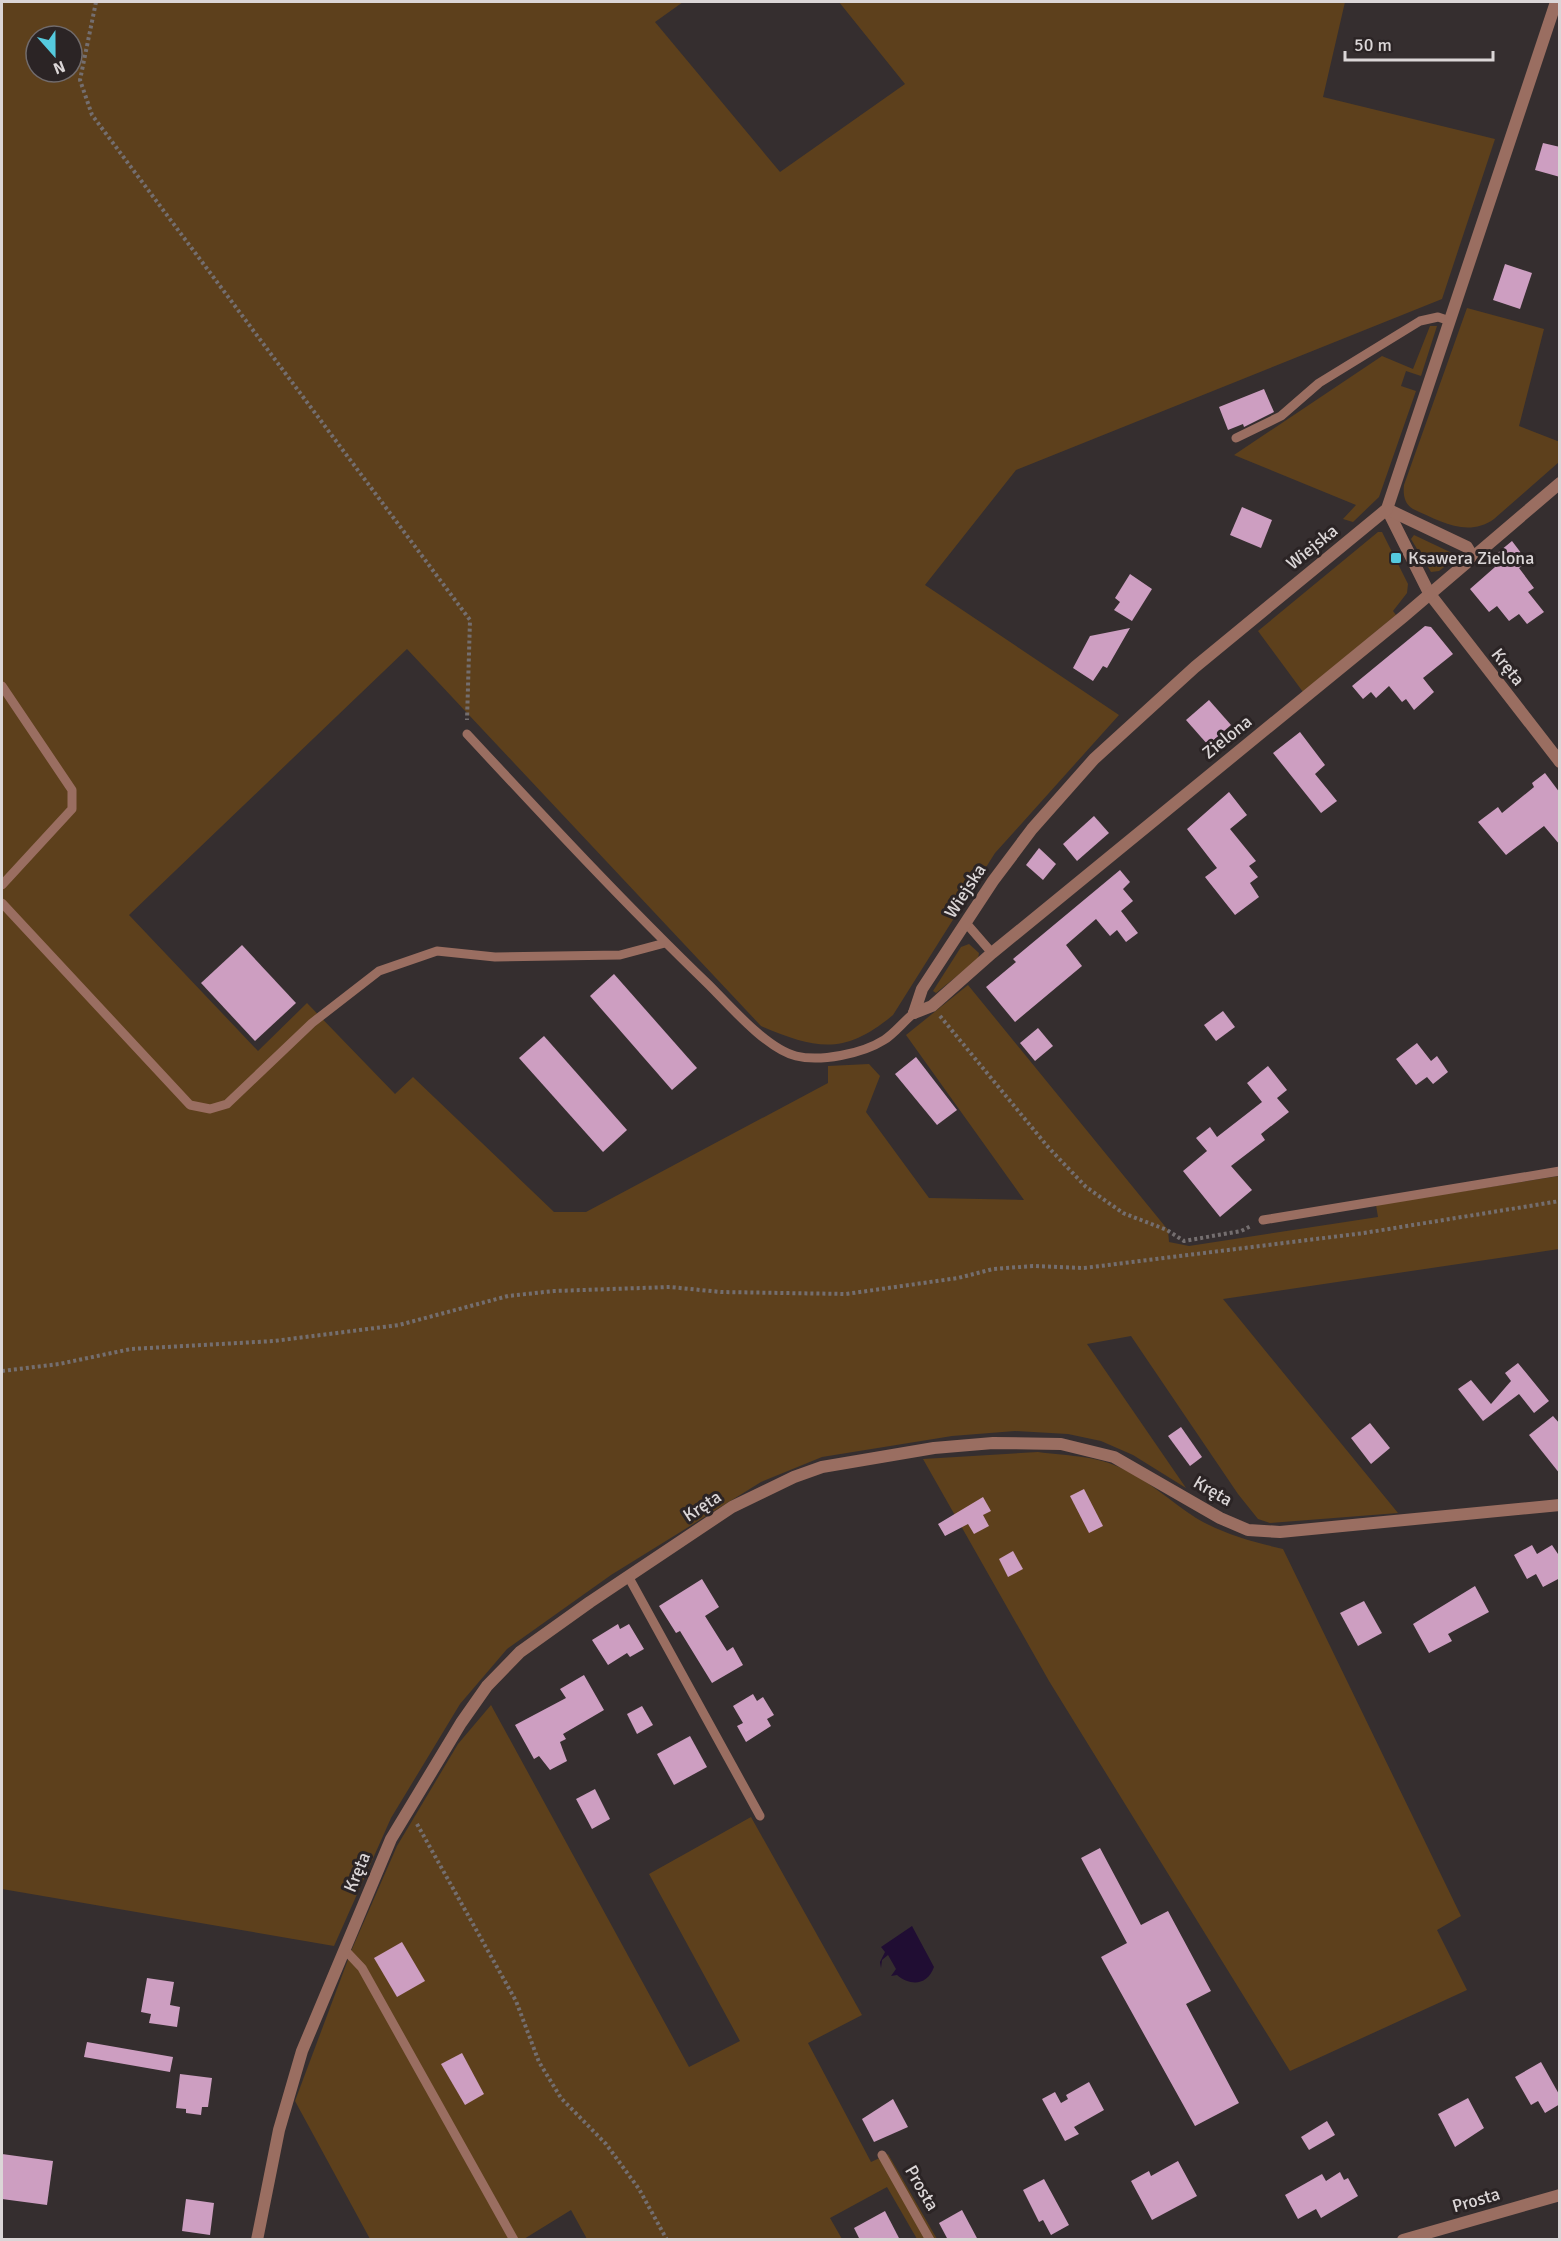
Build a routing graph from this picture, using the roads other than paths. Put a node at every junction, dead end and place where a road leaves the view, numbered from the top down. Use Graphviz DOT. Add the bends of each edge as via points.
graph roads {
  1 [pos="1556,2"];
  2 [pos="1450,321"];
  3 [pos="1236,438"];
  4 [pos="1560,483"];
  5 [pos="1387,509"];
  6 [pos="1473,557"];
  7 [pos="1429,593"];
  8 [pos="2,686"];
  9 [pos="466,734"];
  10 [pos="1560,762"];
  11 [pos="2,885"];
  12 [pos="2,903"];
  13 [pos="966,923"];
  14 [pos="665,943"];
  15 [pos="992,953"];
  16 [pos="914,1013"];
  17 [pos="1560,1171"];
  18 [pos="1263,1220"];
  19 [pos="1560,1504"];
  20 [pos="628,1576"];
  21 [pos="760,1816"];
  22 [pos="345,1950"];
  23 [pos="882,2155"];
  24 [pos="1560,2195"];
  25 [pos="256,2240"];
  26 [pos="514,2240"];
  27 [pos="930,2240"];
  28 [pos="1402,2240"];
  1 -- 2 [label="street"];
  2 -- 3 [label="lane" via="1438,317 1420,321 1319,383 1281,416"];
  2 -- 5 [label="street"];
  4 -- 6 [label="street, Zielona"];
  5 -- 6 [label="street" via="1467,548"];
  5 -- 7 [label="street, Kręta"];
  5 -- 13 [label="street, Wiejska" via="1195,666 1094,759 1032,829"];
  6 -- 7 [label="street, Zielona"];
  7 -- 10 [label="street, Kręta"];
  7 -- 15 [label="street, Zielona"];
  8 -- 11 [label="lane" via="72,789 72,809"];
  9 -- 14 [label="lane"];
  12 -- 14 [label="lane" via="190,1105 210,1108 227,1104 312,1023 379,971 437,951 495,957 620,955"];
  13 -- 15 [label="lane"];
  13 -- 16 [label="street, Wiejska" via="922,989"];
  14 -- 16 [label="lane" via="744,1020 778,1048 795,1056 823,1059 883,1041"];
  15 -- 16 [label="street, Zielona" via="932,1006"];
  17 -- 18 [label="lane"];
  19 -- 20 [label="street, Kręta" via="1280,1532 1248,1530 1220,1518 1114,1456 1061,1444 957,1446 841,1463 794,1477 732,1507"];
  20 -- 21 [label="lane"];
  20 -- 22 [label="street, Kręta" via="520,1652 487,1686 460,1723 391,1839"];
  22 -- 25 [label="street, Kręta" via="302,2051 279,2130"];
  22 -- 26 [label="lane" via="362,1968"];
  23 -- 27 [label="lane, Prosta"];
  24 -- 28 [label="street, Prosta"];
}
